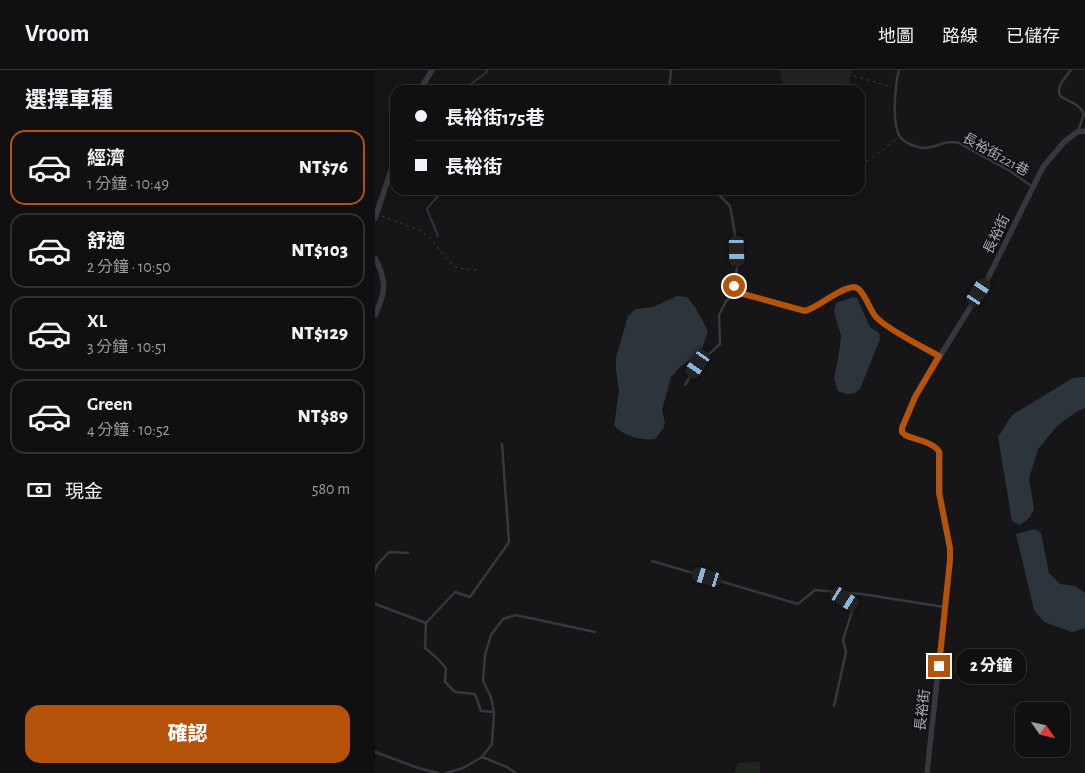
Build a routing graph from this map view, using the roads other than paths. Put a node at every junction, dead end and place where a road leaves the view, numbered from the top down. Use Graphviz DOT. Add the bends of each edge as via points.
graph roads {
  1 [pos="431,70"];
  2 [pos="671,70"];
  3 [pos="899,70"];
  4 [pos="1071,70"];
  5 [pos="423,85"];
  6 [pos="670,85"];
  7 [pos="1085,131"];
  8 [pos="1077,132"];
  9 [pos="390,174"];
  10 [pos="1033,187"];
  11 [pos="719,195"];
  12 [pos="376,216"];
  13 [pos="375,258"];
  14 [pos="736,292"];
  15 [pos="375,315"];
  16 [pos="939,356"];
  17 [pos="685,385"];
  18 [pos="502,444"];
  19 [pos="408,553"];
  20 [pos="652,561"];
  21 [pos="375,571"];
  22 [pos="843,592"];
  23 [pos="375,604"];
  24 [pos="945,607"];
  25 [pos="426,623"];
  26 [pos="595,632"];
  27 [pos="834,706"];
  28 [pos="494,712"];
  29 [pos="375,752"];
  30 [pos="482,757"];
  31 [pos="438,773"];
  32 [pos="446,773"];
  33 [pos="516,773"];
  34 [pos="927,773"];
  1 -- 5 [label="street"];
  2 -- 6 [label="lane"];
  3 -- 10 [label="lane, 長裕街221巷" via="895,88 896,128 900,137 925,148 954,141"];
  4 -- 8 [label="lane" via="1058,92 1082,108 1084,114"];
  7 -- 8 [label="street"];
  8 -- 10 [label="street, 長裕街" via="1043,167"];
  9 -- 12 [label="street"];
  10 -- 16 [label="street, 長裕街" via="987,280"];
  11 -- 14 [label="lane" via="731,211 737,251"];
  13 -- 15 [label="street" via="385,285 382,302"];
  14 -- 16 [label="lane" via="805,311 845,290 857,288 881,322"];
  14 -- 17 [label="lane" via="726,301 719,315 720,344 698,364"];
  16 -- 24 [label="street, 長裕街" via="915,397 902,432 937,448 939,452 939,493 950,548"];
  18 -- 25 [label="lane" via="509,542 470,596 455,592"];
  19 -- 21 [label="lane" via="389,552"];
  20 -- 22 [label="lane" via="797,604 815,590"];
  22 -- 24 [label="lane"];
  22 -- 27 [label="lane" via="845,599 854,605 843,640 847,652"];
  23 -- 25 [label="lane"];
  24 -- 34 [label="street, 長裕街"];
  25 -- 28 [label="lane" via="425,648 446,668 445,682 455,692 475,694 481,711"];
  26 -- 28 [label="lane" via="516,615 503,619 491,635 485,655 483,681"];
  28 -- 30 [label="lane" via="492,744"];
  29 -- 31 [label="lane"];
  30 -- 32 [label="lane"];
  30 -- 33 [label="lane"];
}
